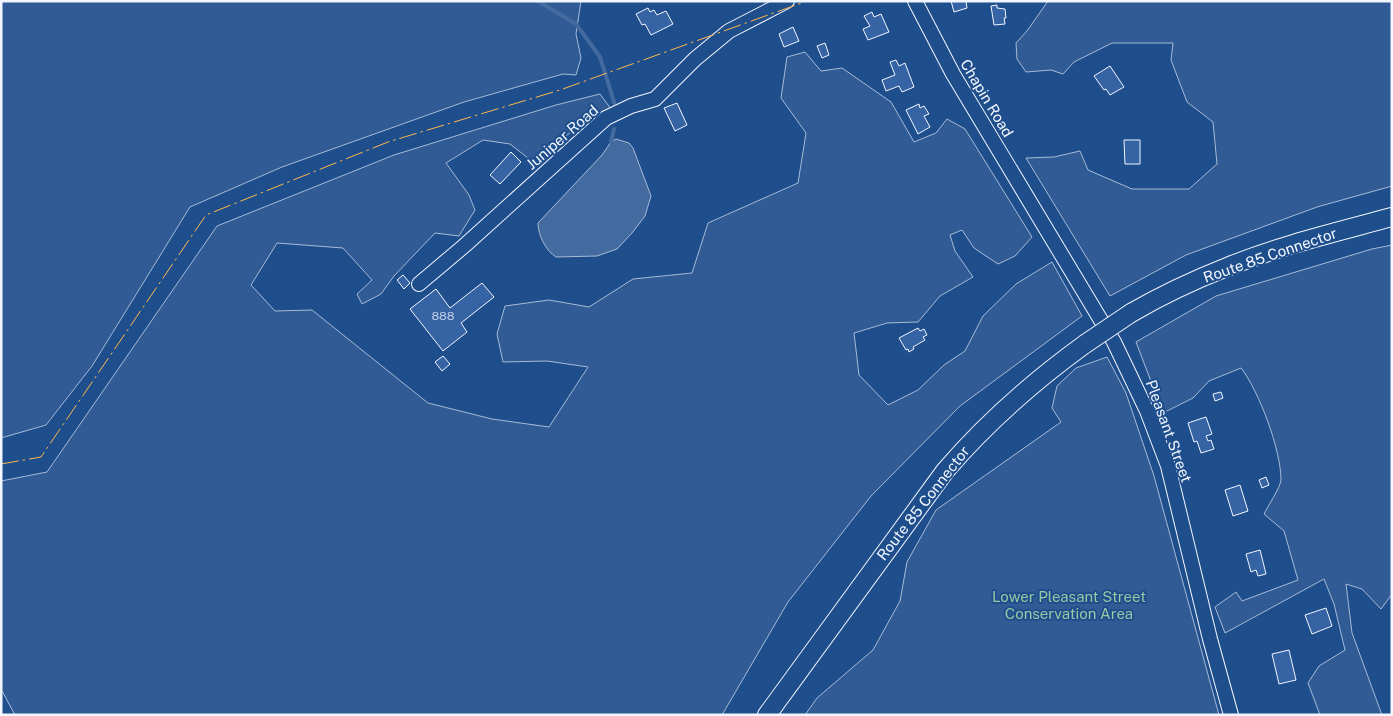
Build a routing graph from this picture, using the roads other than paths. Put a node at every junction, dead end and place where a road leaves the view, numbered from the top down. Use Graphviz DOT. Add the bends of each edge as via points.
graph roads {
  1 [pos="787,1"];
  2 [pos="916,1"];
  3 [pos="1035,209"];
  4 [pos="1392,217"];
  5 [pos="419,284"];
  6 [pos="767,715"];
  7 [pos="1231,715"];
  1 -- 5 [label="street, Juniper Road" via="729,31 694,59 655,99 606,118"];
  2 -- 3 [label="street, Chapin Road" via="949,66"];
  3 -- 7 [label="street, Pleasant Street" via="1122,354 1147,411 1168,466"];
  4 -- 6 [label="main road, Route 85 Connector, bridge" via="1236,263 1180,287 1131,313 1023,392 990,422 931,488"];
}
